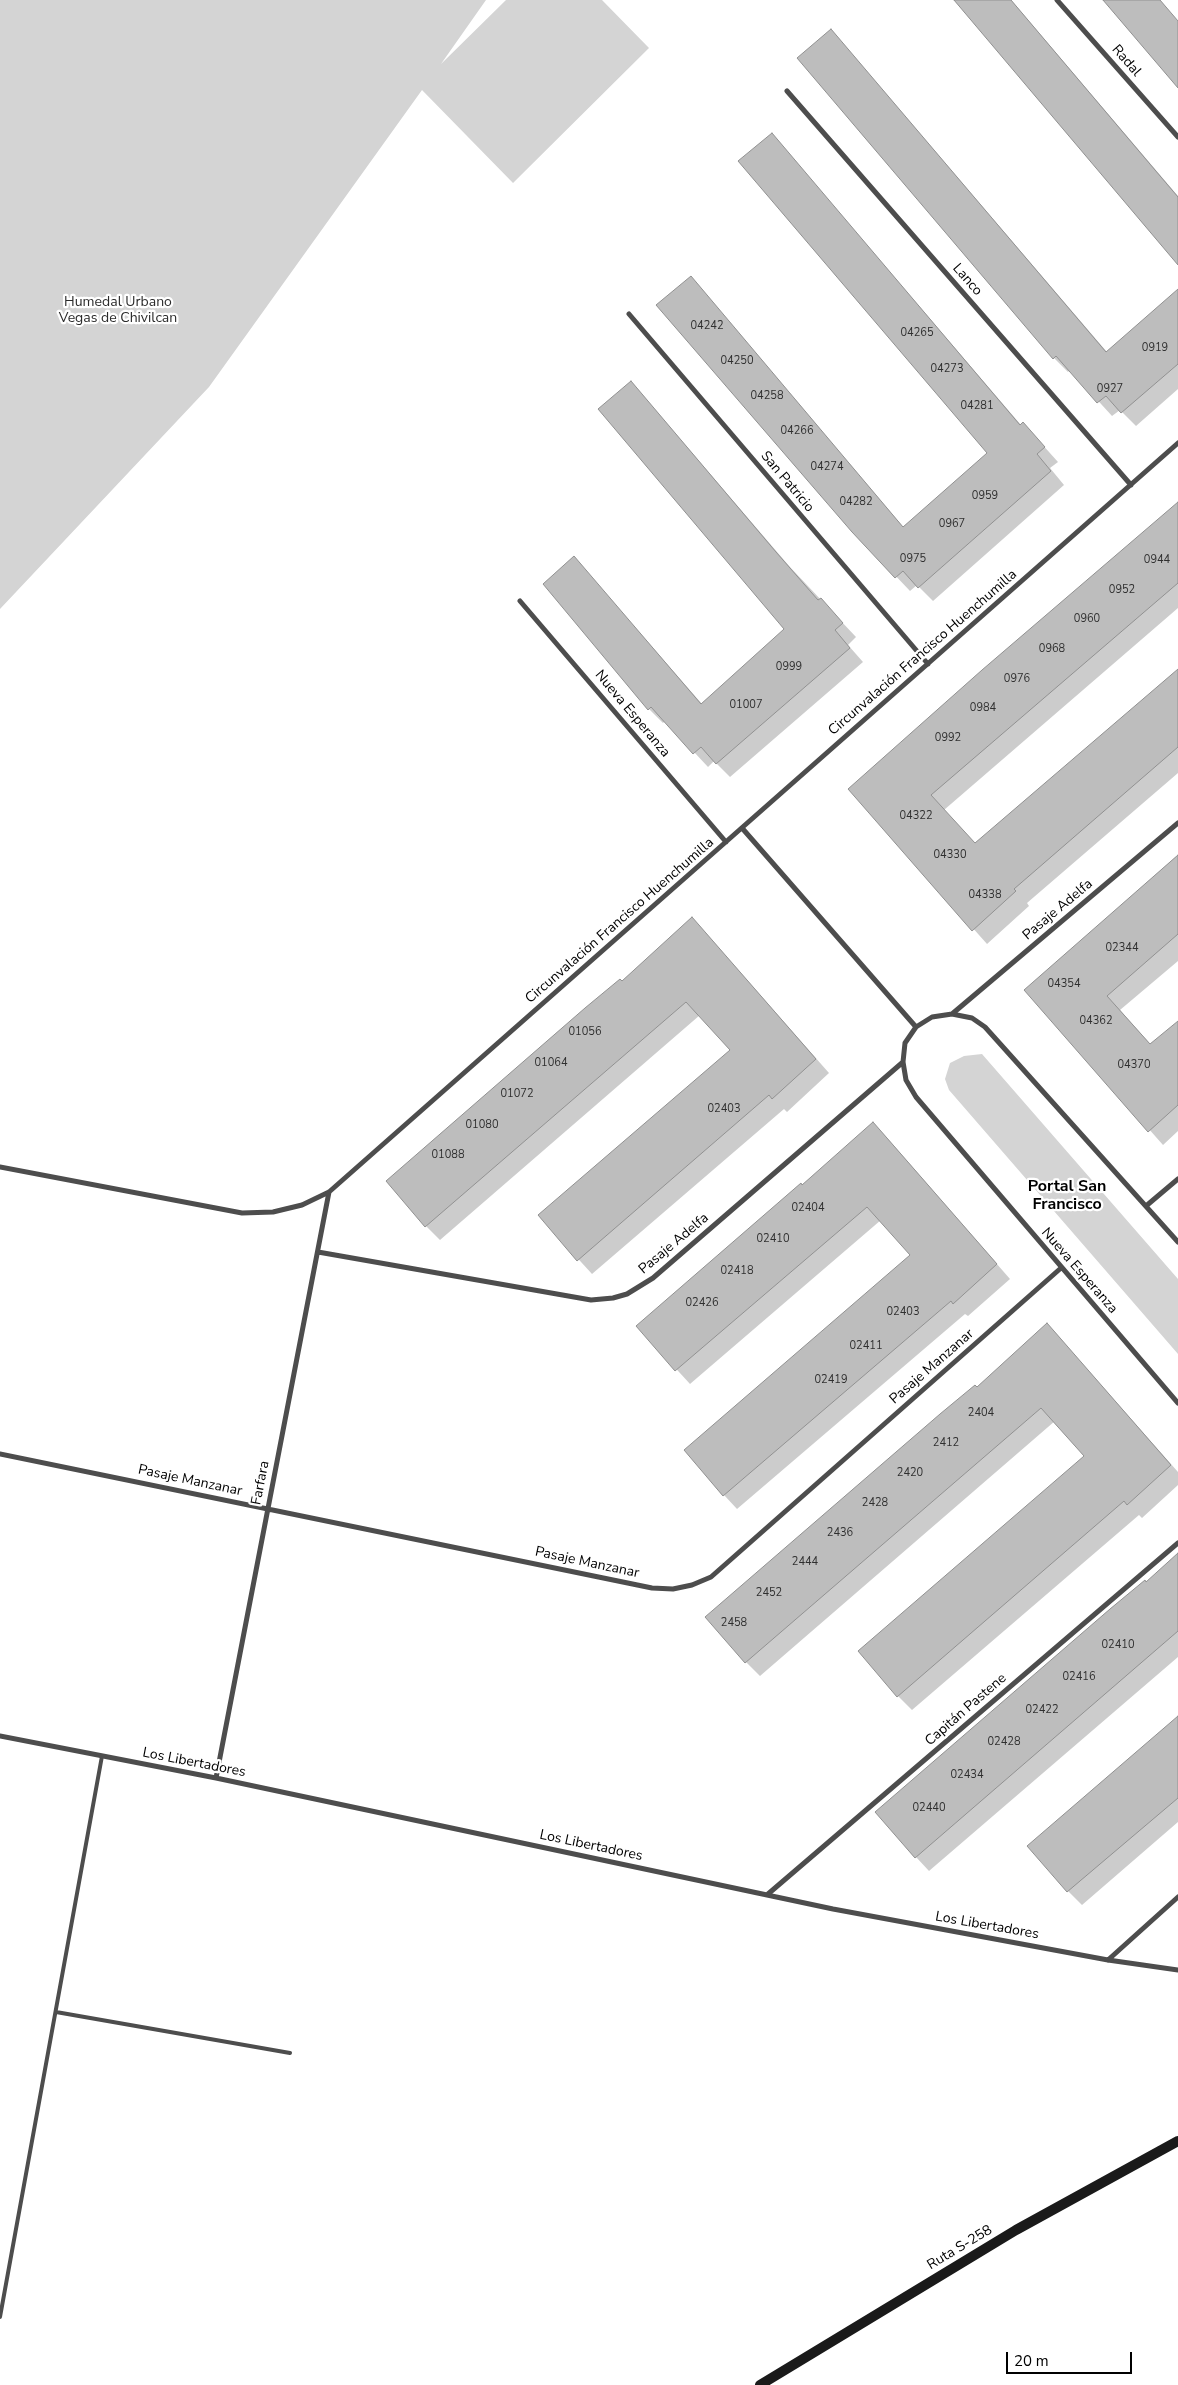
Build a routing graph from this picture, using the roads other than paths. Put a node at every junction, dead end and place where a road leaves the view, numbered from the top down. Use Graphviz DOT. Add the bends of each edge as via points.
graph roads {
  1 [pos="1057,0"];
  2 [pos="787,91"];
  3 [pos="1178,137"];
  4 [pos="629,314"];
  5 [pos="1178,443"];
  6 [pos="1131,485"];
  7 [pos="520,601"];
  8 [pos="928,664"];
  9 [pos="1178,823"];
  10 [pos="742,828"];
  11 [pos="726,842"];
  12 [pos="952,1014"];
  13 [pos="916,1027"];
  14 [pos="903,1062"];
  15 [pos="0,1167"];
  16 [pos="1178,1179"];
  17 [pos="329,1192"];
  18 [pos="1146,1206"];
  19 [pos="1178,1242"];
  20 [pos="318,1252"];
  21 [pos="1061,1268"];
  22 [pos="1178,1403"];
  23 [pos="0,1454"];
  24 [pos="268,1509"];
  25 [pos="1178,1543"];
  26 [pos="0,1736"];
  27 [pos="102,1756"];
  28 [pos="216,1778"];
  29 [pos="768,1894"];
  30 [pos="1178,1897"];
  31 [pos="1108,1960"];
  32 [pos="1178,1970"];
  33 [pos="56,2012"];
  34 [pos="290,2053"];
  35 [pos="1178,2141"];
  36 [pos="0,2317"];
  37 [pos="760,2385"];
  1 -- 3 [label="street, Radal"];
  2 -- 6 [label="street, Lanco"];
  4 -- 8 [label="street, San Patricio"];
  5 -- 6 [label="street, Circunvalación Francisco Huenchumilla"];
  6 -- 8 [label="street, Circunvalación Francisco Huenchumilla"];
  7 -- 11 [label="street, Nueva Esperanza"];
  8 -- 10 [label="street, Circunvalación Francisco Huenchumilla"];
  9 -- 12 [label="street, Pasaje Adelfa"];
  10 -- 11 [label="street, Circunvalación Francisco Huenchumilla"];
  10 -- 13 [label="street"];
  11 -- 17 [label="street, Circunvalación Francisco Huenchumilla"];
  12 -- 13 [label="street" via="932,1017"];
  12 -- 18 [label="street" via="972,1018 985,1027"];
  13 -- 14 [label="street, Nueva Esperanza" via="905,1043"];
  14 -- 20 [label="street, Pasaje Adelfa" via="653,1278 627,1294 591,1300"];
  14 -- 21 [label="street, Nueva Esperanza" via="906,1080 916,1097"];
  15 -- 17 [label="street, Circunvalación Francisco Huenchumilla" via="242,1213 273,1212"];
  16 -- 18 [label="street"];
  17 -- 20 [label="street, Farfara"];
  18 -- 19 [label="street"];
  20 -- 24 [label="street, Farfara"];
  21 -- 22 [label="street, Nueva Esperanza"];
  21 -- 24 [label="street, Pasaje Manzanar" via="711,1577 692,1585 673,1589 652,1588"];
  23 -- 24 [label="street, Pasaje Manzanar"];
  24 -- 28 [label="street, Farfara"];
  25 -- 29 [label="street, Capitán Pastene"];
  26 -- 27 [label="street, Los Libertadores"];
  27 -- 28 [label="street, Los Libertadores"];
  27 -- 33 [label="lane"];
  28 -- 29 [label="street, Los Libertadores"];
  29 -- 31 [label="street, Los Libertadores"];
  30 -- 31 [label="street"];
  31 -- 32 [label="street, Los Libertadores"];
  33 -- 34 [label="lane"];
  33 -- 36 [label="lane"];
  35 -- 37 [label="street, Ruta S-258" via="1016,2230"];
}
